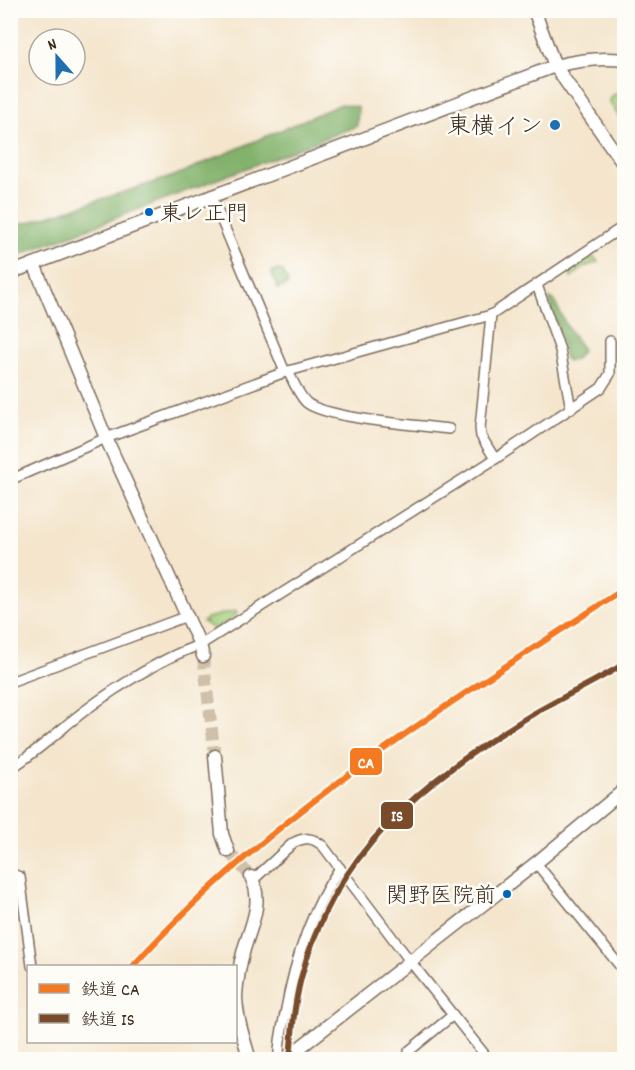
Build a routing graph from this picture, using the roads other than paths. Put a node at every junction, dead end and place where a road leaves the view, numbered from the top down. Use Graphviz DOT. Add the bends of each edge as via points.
graph roads {
  1 [pos="534,10"];
  2 [pos="624,60"];
  3 [pos="555,66"];
  4 [pos="624,165"];
  5 [pos="211,195"];
  6 [pos="624,226"];
  7 [pos="34,264"];
  8 [pos="10,273"];
  9 [pos="537,285"];
  10 [pos="491,315"];
  11 [pos="610,341"];
  12 [pos="287,371"];
  13 [pos="571,409"];
  14 [pos="449,429"];
  15 [pos="106,438"];
  16 [pos="495,459"];
  17 [pos="10,480"];
  18 [pos="187,616"];
  19 [pos="202,651"];
  20 [pos="10,682"];
  21 [pos="215,756"];
  22 [pos="10,769"];
  23 [pos="624,790"];
  24 [pos="228,851"];
  25 [pos="536,862"];
  26 [pos="340,868"];
  27 [pos="10,873"];
  28 [pos="252,878"];
  29 [pos="410,961"];
  30 [pos="32,965"];
  31 [pos="624,971"];
  32 [pos="237,988"];
  33 [pos="237,1001"];
  34 [pos="453,1015"];
  35 [pos="409,1051"];
  36 [pos="298,1054"];
  37 [pos="486,1056"];
  38 [pos="250,1059"];
  39 [pos="279,1059"];
  40 [pos="284,1059"];
  41 [pos="474,1059"];
  1 -- 3 [label="street"];
  2 -- 3 [label="street" via="584,59"];
  3 -- 4 [label="street"];
  3 -- 5 [label="street"];
  5 -- 7 [label="street"];
  5 -- 12 [label="street"];
  6 -- 9 [label="street"];
  7 -- 8 [label="street"];
  7 -- 15 [label="street"];
  9 -- 10 [label="street"];
  9 -- 13 [label="street" via="560,350"];
  10 -- 12 [label="street"];
  10 -- 16 [label="street" via="480,428"];
  11 -- 13 [label="street" via="609,379"];
  12 -- 14 [label="street" via="305,401 315,408"];
  12 -- 15 [label="street"];
  13 -- 16 [label="street"];
  15 -- 17 [label="street"];
  15 -- 18 [label="street"];
  16 -- 19 [label="street"];
  18 -- 19 [label="street"];
  18 -- 20 [label="street"];
  19 -- 22 [label="street" via="165,660 94,704"];
  21 -- 24 [label="street" via="222,834"];
  23 -- 25 [label="street"];
  25 -- 29 [label="street"];
  25 -- 31 [label="street"];
  26 -- 28 [label="street" via="314,839 301,839"];
  26 -- 29 [label="street"];
  26 -- 39 [label="street" via="306,933 286,1005"];
  27 -- 30 [label="street" via="20,877"];
  28 -- 32 [label="street" via="257,902"];
  29 -- 34 [label="street"];
  29 -- 36 [label="street"];
  33 -- 38 [label="street"];
  34 -- 35 [label="street"];
  34 -- 37 [label="street"];
  36 -- 40 [label="street"];
  37 -- 41 [label="street"];
}
